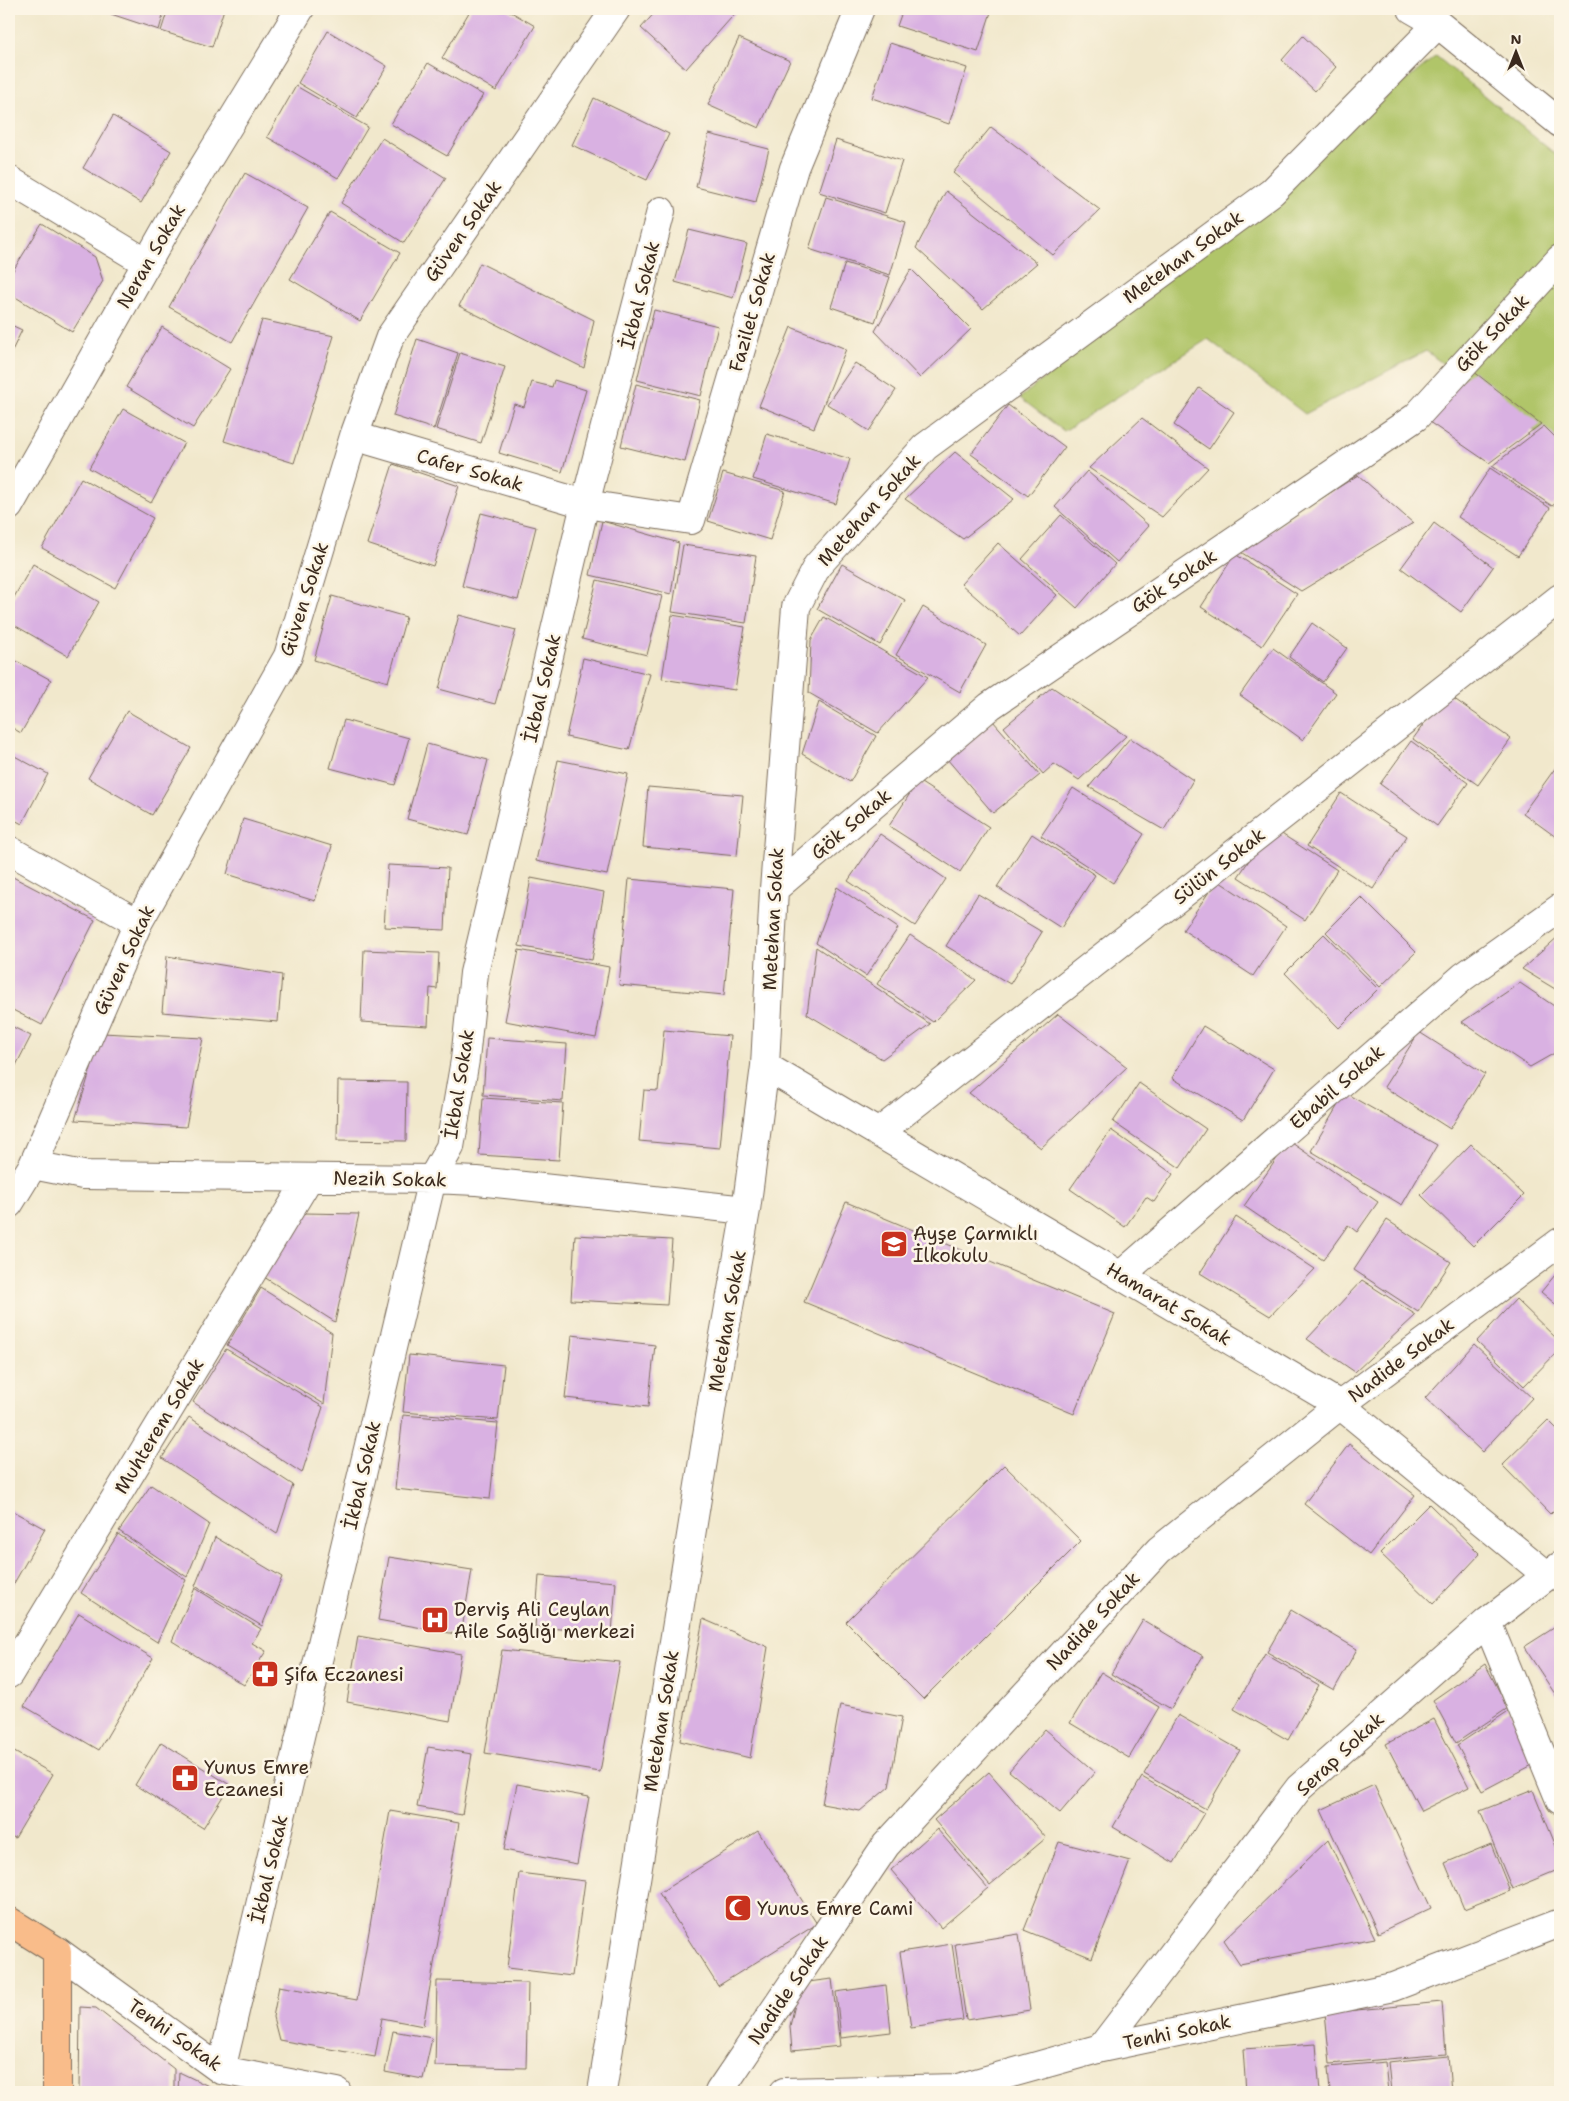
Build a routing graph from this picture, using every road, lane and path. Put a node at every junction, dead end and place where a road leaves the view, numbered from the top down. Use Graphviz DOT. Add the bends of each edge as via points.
graph roads {
  1 [pos="300,9"];
  2 [pos="616,9"];
  3 [pos="860,9"];
  4 [pos="1412,9"];
  5 [pos="1438,24"];
  6 [pos="1560,123"];
  7 [pos="9,180"];
  8 [pos="661,211"];
  9 [pos="1560,259"];
  10 [pos="147,263"];
  11 [pos="354,436"];
  12 [pos="11,496"];
  13 [pos="585,504"];
  14 [pos="1560,598"];
  15 [pos="9,850"];
  16 [pos="774,889"];
  17 [pos="1560,908"];
  18 [pos="138,923"];
  19 [pos="765,1066"];
  20 [pos="878,1133"];
  21 [pos="33,1165"];
  22 [pos="309,1178"];
  23 [pos="432,1179"];
  24 [pos="9,1204"];
  25 [pos="746,1210"];
  26 [pos="1560,1242"];
  27 [pos="1121,1275"];
  28 [pos="1340,1405"];
  29 [pos="1554,1571"];
  30 [pos="1487,1622"];
  31 [pos="9,1674"];
  32 [pos="1560,1800"];
  33 [pos="9,1921"];
  34 [pos="1560,1923"];
  35 [pos="57,1951"];
  36 [pos="1101,2048"];
  37 [pos="221,2070"];
  38 [pos="968,2091"];
  39 [pos="58,2092"];
  40 [pos="337,2092"];
  41 [pos="602,2092"];
  42 [pos="719,2092"];
  43 [pos="784,2092"];
  1 -- 10 [label="street, Neran Sokak"];
  2 -- 11 [label="street, Güven Sokak" via="390,337"];
  3 -- 13 [label="street, Fazilet Sokak" via="794,168 691,520"];
  4 -- 5 [label="street"];
  5 -- 6 [label="street"];
  5 -- 16 [label="street, Metehan Sokak" via="1272,192 925,447 817,566 796,607"];
  7 -- 10 [label="street"];
  8 -- 13 [label="street, İkbal Sokak"];
  9 -- 16 [label="street, Gök Sokak" via="1416,417 990,706"];
  10 -- 12 [label="street, Neran Sokak"];
  11 -- 13 [label="street, Cafer Sokak"];
  11 -- 18 [label="street, Güven Sokak" via="288,656"];
  13 -- 23 [label="street, İkbal Sokak" via="474,974 465,1060 450,1147"];
  14 -- 20 [label="street, Sülün Sokak"];
  15 -- 18 [label="street"];
  16 -- 19 [label="street, Metehan Sokak"];
  17 -- 27 [label="street, Ebabil Sokak" via="1463,977"];
  18 -- 21 [label="street, Güven Sokak"];
  19 -- 20 [label="street, Hamarat Sokak"];
  19 -- 25 [label="street, Metehan Sokak"];
  20 -- 27 [label="street, Hamarat Sokak"];
  21 -- 22 [label="street, Nezih Sokak" via="83,1175"];
  21 -- 24 [label="street, Güven Sokak"];
  22 -- 23 [label="street, Nezih Sokak"];
  22 -- 31 [label="street, Muhterem Sokak"];
  23 -- 25 [label="street, Nezih Sokak"];
  23 -- 37 [label="street, İkbal Sokak"];
  25 -- 41 [label="street, Metehan Sokak"];
  26 -- 28 [label="street, Nadide Sokak"];
  27 -- 28 [label="street, Hamarat Sokak"];
  28 -- 29 [label="street, Hamarat Sokak"];
  28 -- 42 [label="street, Nadide Sokak" via="1159,1550 886,1845"];
  29 -- 30 [label="street, Serap Sokak"];
  30 -- 32 [label="street"];
  30 -- 36 [label="street, Serap Sokak" via="1299,1788"];
  33 -- 35 [label="main road"];
  34 -- 36 [label="street, Tenhi Sokak" via="1393,1987"];
  35 -- 37 [label="street, Tenhi Sokak"];
  35 -- 39 [label="main road"];
  36 -- 38 [label="street, Tenhi Sokak"];
  37 -- 40 [label="street, Tenhi Sokak"];
  38 -- 43 [label="street, Tenhi Sokak"];
}
